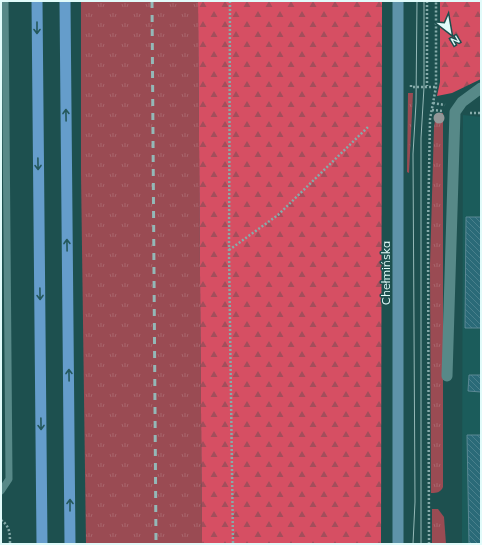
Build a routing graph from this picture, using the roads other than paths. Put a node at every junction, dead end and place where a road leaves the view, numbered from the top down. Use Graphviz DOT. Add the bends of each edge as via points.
graph roads {
  1 [pos="5,1"];
  2 [pos="37,1"];
  3 [pos="65,1"];
  4 [pos="398,1"];
  5 [pos="481,88"];
  6 [pos="447,376"];
  7 [pos="1,491"];
  8 [pos="42,544"];
  9 [pos="70,544"];
  10 [pos="398,544"];
  1 -- 7 [label="lane" via="9,479"];
  2 -- 8 [label="main road, one-way"];
  9 -- 3 [label="main road, one-way"];
  4 -- 10 [label="main road, Chełmińska"];
  5 -- 6 [label="street" via="462,102 455,112"];
}
